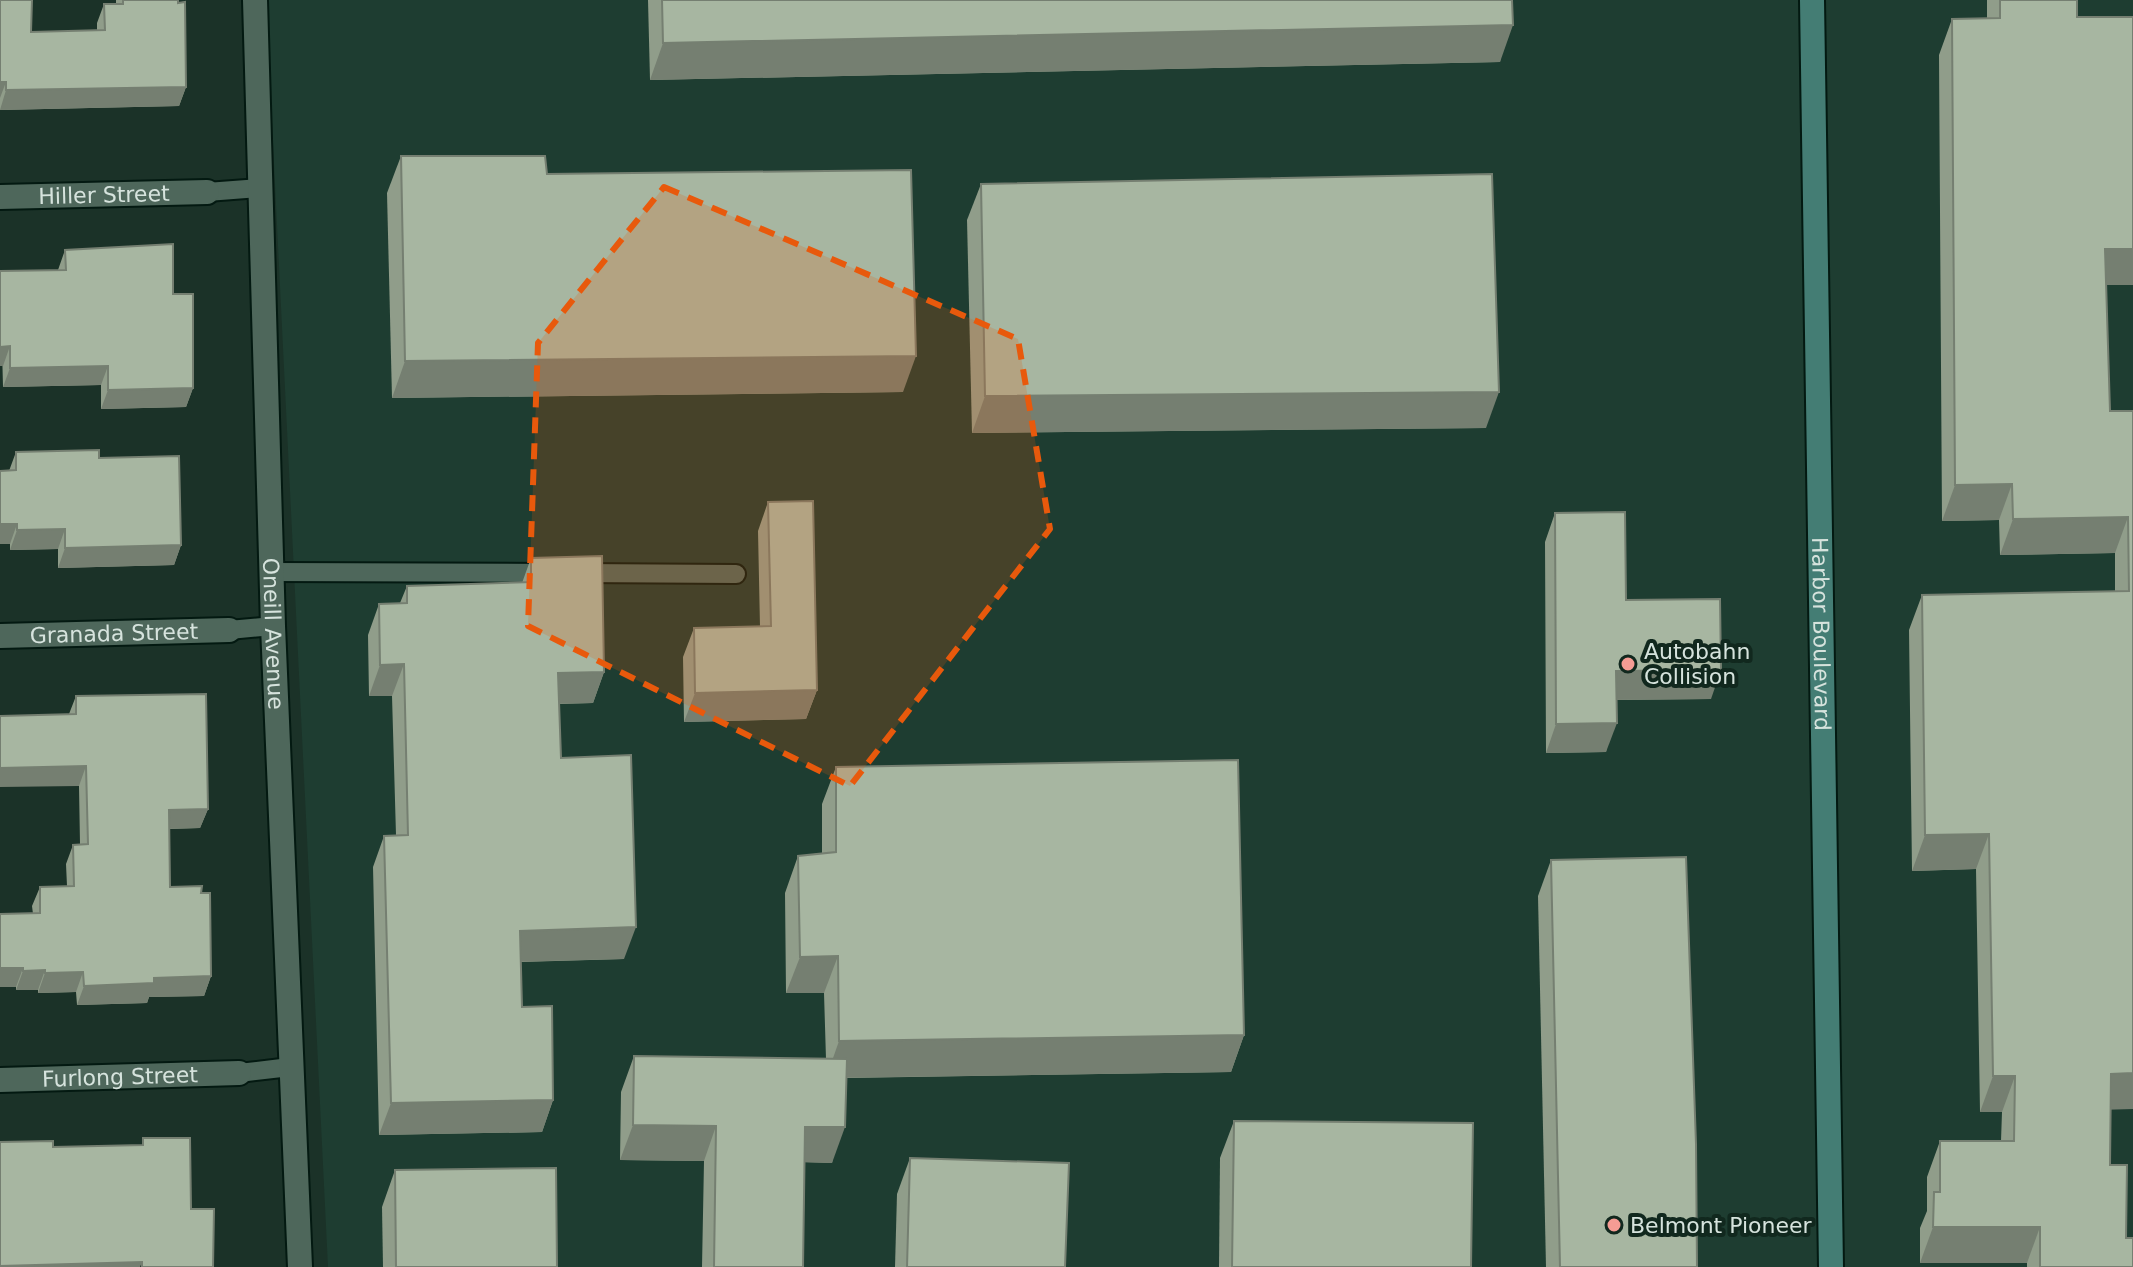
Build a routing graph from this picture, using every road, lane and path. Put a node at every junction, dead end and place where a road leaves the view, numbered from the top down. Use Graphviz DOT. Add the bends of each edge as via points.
graph roads {
  1 [pos="255,0"];
  2 [pos="1812,0"];
  3 [pos="260,188"];
  4 [pos="207,192"];
  5 [pos="0,197"];
  6 [pos="272,572"];
  7 [pos="736,574"];
  8 [pos="273,626"];
  9 [pos="229,630"];
  10 [pos="0,636"];
  11 [pos="290,1067"];
  12 [pos="239,1073"];
  13 [pos="0,1080"];
  14 [pos="300,1267"];
  15 [pos="1831,1267"];
  1 -- 3 [label="street, Oneill Avenue"];
  2 -- 15 [label="main road, Harbor Boulevard"];
  3 -- 4 [label="lane"];
  3 -- 6 [label="street, Oneill Avenue"];
  4 -- 5 [label="street, Hiller Street"];
  6 -- 7 [label="lane"];
  6 -- 8 [label="street, Oneill Avenue"];
  8 -- 9 [label="lane"];
  8 -- 11 [label="street, Oneill Avenue"];
  9 -- 10 [label="street, Granada Street"];
  11 -- 12 [label="lane"];
  11 -- 14 [label="street, Oneill Avenue"];
  12 -- 13 [label="street, Furlong Street"];
}
